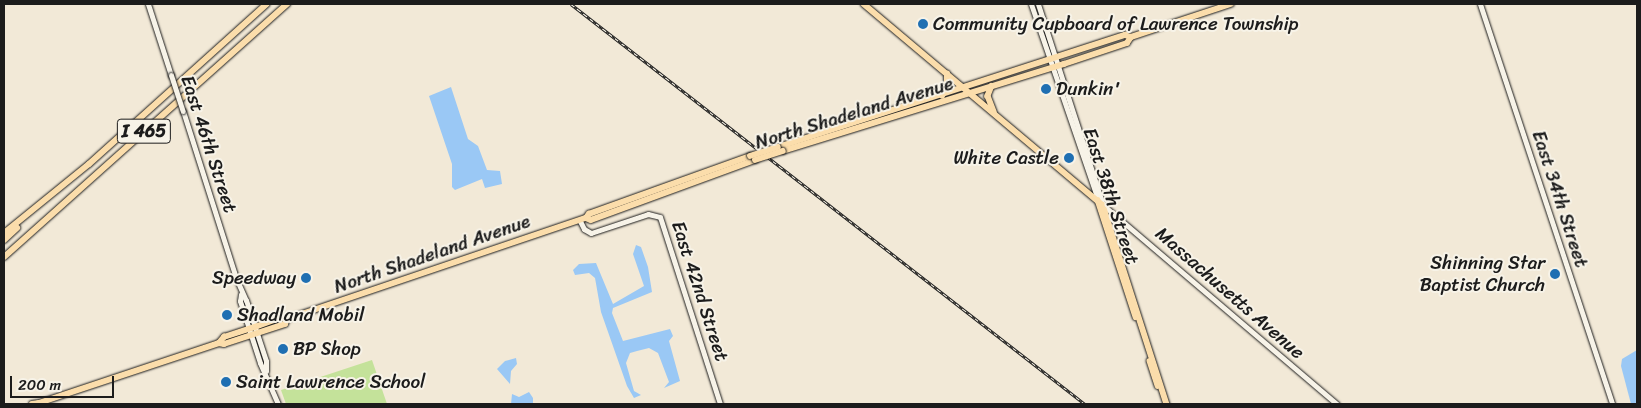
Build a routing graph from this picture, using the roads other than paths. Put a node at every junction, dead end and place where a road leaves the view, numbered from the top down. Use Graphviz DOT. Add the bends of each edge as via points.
graph roads {
  1 [pos="148,4"];
  2 [pos="267,4"];
  3 [pos="287,4"];
  4 [pos="864,4"];
  5 [pos="1031,4"];
  6 [pos="1038,4"];
  7 [pos="1231,4"];
  8 [pos="1480,4"];
  9 [pos="1131,37"];
  10 [pos="1052,59"];
  11 [pos="1055,67"];
  12 [pos="947,74"];
  13 [pos="993,86"];
  14 [pos="964,89"];
  15 [pos="970,93"];
  16 [pos="942,96"];
  17 [pos="995,114"];
  18 [pos="780,149"];
  19 [pos="1100,202"];
  20 [pos="41,204"];
  21 [pos="583,219"];
  22 [pos="4,233"];
  23 [pos="4,240"];
  24 [pos="4,257"];
  25 [pos="253,331"];
  26 [pos="35,404"];
  27 [pos="278,404"];
  28 [pos="720,404"];
  29 [pos="1167,404"];
  30 [pos="1336,404"];
  31 [pos="1612,404"];
  1 -- 25 [label="main road, East 46th Street, bridge" via="241,294 246,300"];
  2 -- 20 [label="highway, I 465"];
  3 -- 24 [label="highway, I 465"];
  4 -- 12 [label="main road"];
  5 -- 10 [label="main road, East 38th Street"];
  6 -- 10 [label="main road, East 38th Street"];
  7 -- 9 [label="main road, North Shadeland Avenue"];
  8 -- 31 [label="main road, East 34th Street"];
  9 -- 10 [label="main road, North Shadeland Avenue" via="1125,35"];
  9 -- 11 [label="main road, North Shadeland Avenue" via="1127,43"];
  10 -- 11 [label="main road, East 38th Street"];
  10 -- 14 [label="main road, North Shadeland Avenue"];
  11 -- 13 [label="main road, North Shadeland Avenue"];
  11 -- 19 [label="main road, East 38th Street"];
  12 -- 14 [label="main road"];
  12 -- 16 [label="main road" via="947,86"];
  13 -- 15 [label="main road, North Shadeland Avenue"];
  13 -- 17 [label="main road" via="988,96"];
  14 -- 15 [label="main road"];
  14 -- 16 [label="main road, North Shadeland Avenue"];
  15 -- 17 [label="main road"];
  15 -- 18 [label="main road, North Shadeland Avenue"];
  16 -- 18 [label="main road, North Shadeland Avenue"];
  17 -- 19 [label="main road"];
  18 -- 21 [label="main road, North Shadeland Avenue, bridge" via="611,213 591,220"];
  19 -- 29 [label="main road, East 38th Street"];
  19 -- 30 [label="main road, Massachusetts Avenue"];
  20 -- 22 [label="highway"];
  20 -- 23 [label="highway, I 465"];
  21 -- 25 [label="main road, North Shadeland Avenue" via="287,319 283,317"];
  21 -- 28 [label="main road, East 42nd Street" via="584,229 591,233 648,214 660,217"];
  25 -- 26 [label="main road, North Shadeland Avenue" via="224,337 219,343"];
  25 -- 27 [label="main road, East 46th Street" via="260,363"];
}
